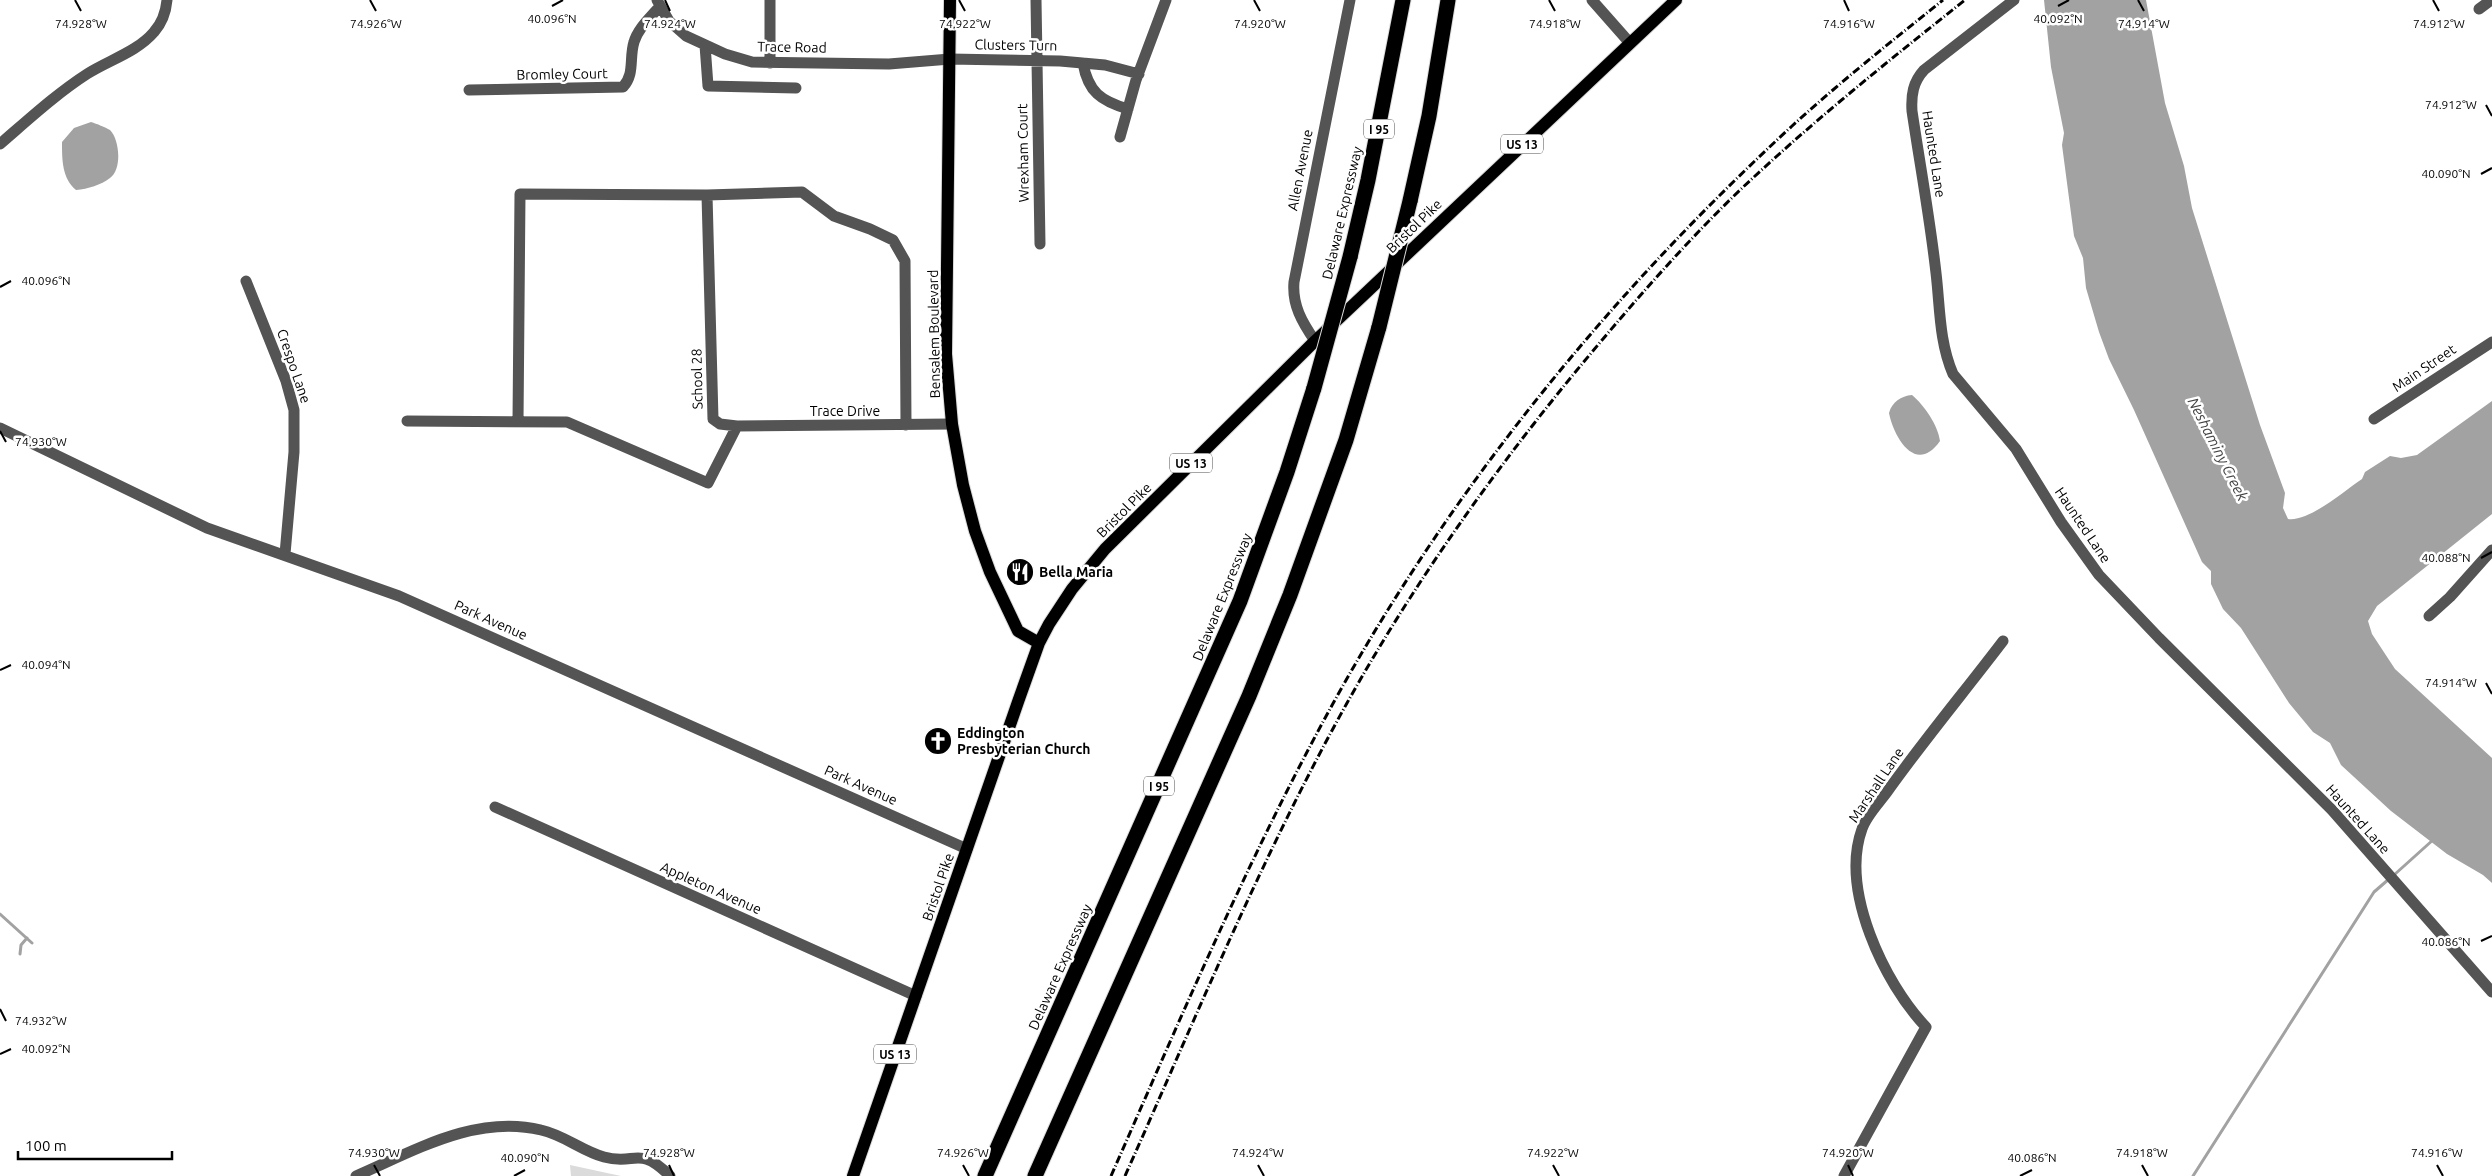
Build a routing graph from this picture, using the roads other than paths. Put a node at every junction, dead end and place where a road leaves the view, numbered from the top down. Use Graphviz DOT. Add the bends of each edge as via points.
graph roads {
  1 [pos="167,0"];
  2 [pos="770,0"];
  3 [pos="950,0"];
  4 [pos="1036,0"];
  5 [pos="1166,0"];
  6 [pos="1350,0"];
  7 [pos="1403,0"];
  8 [pos="1448,0"];
  9 [pos="1592,0"];
  10 [pos="1676,0"];
  11 [pos="2014,0"];
  12 [pos="2491,0"];
  13 [pos="658,3"];
  14 [pos="2479,9"];
  15 [pos="1629,42"];
  16 [pos="705,45"];
  17 [pos="950,59"];
  18 [pos="1036,60"];
  19 [pos="770,63"];
  20 [pos="1083,63"];
  21 [pos="1139,74"];
  22 [pos="796,88"];
  23 [pos="469,90"];
  24 [pos="1128,108"];
  25 [pos="1120,137"];
  26 [pos="0,144"];
  27 [pos="707,195"];
  28 [pos="1040,244"];
  29 [pos="246,281"];
  30 [pos="1314,341"];
  31 [pos="2492,342"];
  32 [pos="2374,419"];
  33 [pos="407,421"];
  34 [pos="518,422"];
  35 [pos="952,424"];
  36 [pos="737,426"];
  37 [pos="906,426"];
  38 [pos="0,428"];
  39 [pos="2492,550"];
  40 [pos="285,554"];
  41 [pos="2429,616"];
  42 [pos="2004,641"];
  43 [pos="1040,643"];
  44 [pos="495,807"];
  45 [pos="967,849"];
  46 [pos="2492,992"];
  47 [pos="916,996"];
  48 [pos="356,1176"];
  49 [pos="670,1176"];
  50 [pos="853,1176"];
  51 [pos="985,1176"];
  52 [pos="1035,1176"];
  53 [pos="1844,1176"];
  1 -- 26 [label="street" via="160,23 148,38 65,89"];
  2 -- 19 [label="street"];
  3 -- 17 [label="main road, Bensalem Boulevard"];
  4 -- 18 [label="street, Wrexham Court"];
  5 -- 21 [label="street"];
  6 -- 30 [label="street, Allen Avenue" via="1294,282 1298,312"];
  7 -- 51 [label="highway, Delaware Expressway / I 95, bridge" via="1350,257 1287,472 1240,601"];
  8 -- 52 [label="highway, bridge" via="1429,116 1410,201 1346,440 1284,611 1245,704"];
  9 -- 15 [label="street"];
  10 -- 15 [label="main road, Bristol Pike / US 13"];
  11 -- 46 [label="street, Haunted Lane" via="1924,70 1912,94 1948,361 1957,379 2016,449 2061,522 2099,575 2332,810"];
  12 -- 14 [label="street"];
  13 -- 16 [label="street, Trace Road" via="674,26"];
  13 -- 23 [label="street, Bromley Court" via="633,42 630,75 623,87"];
  15 -- 30 [label="main road, Bristol Pike / US 13"];
  16 -- 19 [label="street, Trace Road" via="745,60"];
  16 -- 22 [label="street" via="708,86"];
  17 -- 18 [label="street, Clusters Turn"];
  17 -- 19 [label="street, Trace Road" via="889,64"];
  17 -- 35 [label="main road, Bensalem Boulevard" via="946,354"];
  18 -- 20 [label="street, Clusters Turn"];
  18 -- 28 [label="street, Wrexham Court"];
  20 -- 21 [label="street, Clusters Turn"];
  20 -- 24 [label="street" via="1087,78 1099,97 1106,103"];
  21 -- 24 [label="street"];
  24 -- 25 [label="street"];
  27 -- 34 [label="street" via="520,194"];
  27 -- 36 [label="street, School 28" via="713,419 720,424"];
  27 -- 37 [label="street" via="802,192 834,216 893,240 905,261"];
  29 -- 40 [label="street, Crespo Lane" via="286,381 294,410 294,452"];
  30 -- 43 [label="main road, Bristol Pike / US 13" via="1097,558 1064,600"];
  31 -- 32 [label="street, Main Street"];
  33 -- 34 [label="street"];
  34 -- 36 [label="street" via="567,422 708,483"];
  35 -- 37 [label="street, Trace Drive"];
  35 -- 43 [label="main road, Bensalem Boulevard" via="969,508 990,572 1018,631"];
  36 -- 37 [label="street, Trace Drive"];
  38 -- 40 [label="street, Park Avenue" via="207,528"];
  39 -- 41 [label="street" via="2450,598"];
  40 -- 45 [label="street, Park Avenue" via="399,596"];
  42 -- 53 [label="street, Marshall Lane" via="1862,828 1856,863 1862,910 1875,950 1890,981 1926,1027"];
  43 -- 45 [label="main road, Bristol Pike / US 13"];
  44 -- 47 [label="street, Appleton Avenue"];
  45 -- 47 [label="main road, Bristol Pike / US 13"];
  47 -- 50 [label="main road, Bristol Pike / US 13"];
  48 -- 49 [label="street" via="456,1133 501,1126 552,1133 608,1158 647,1158"];
}
